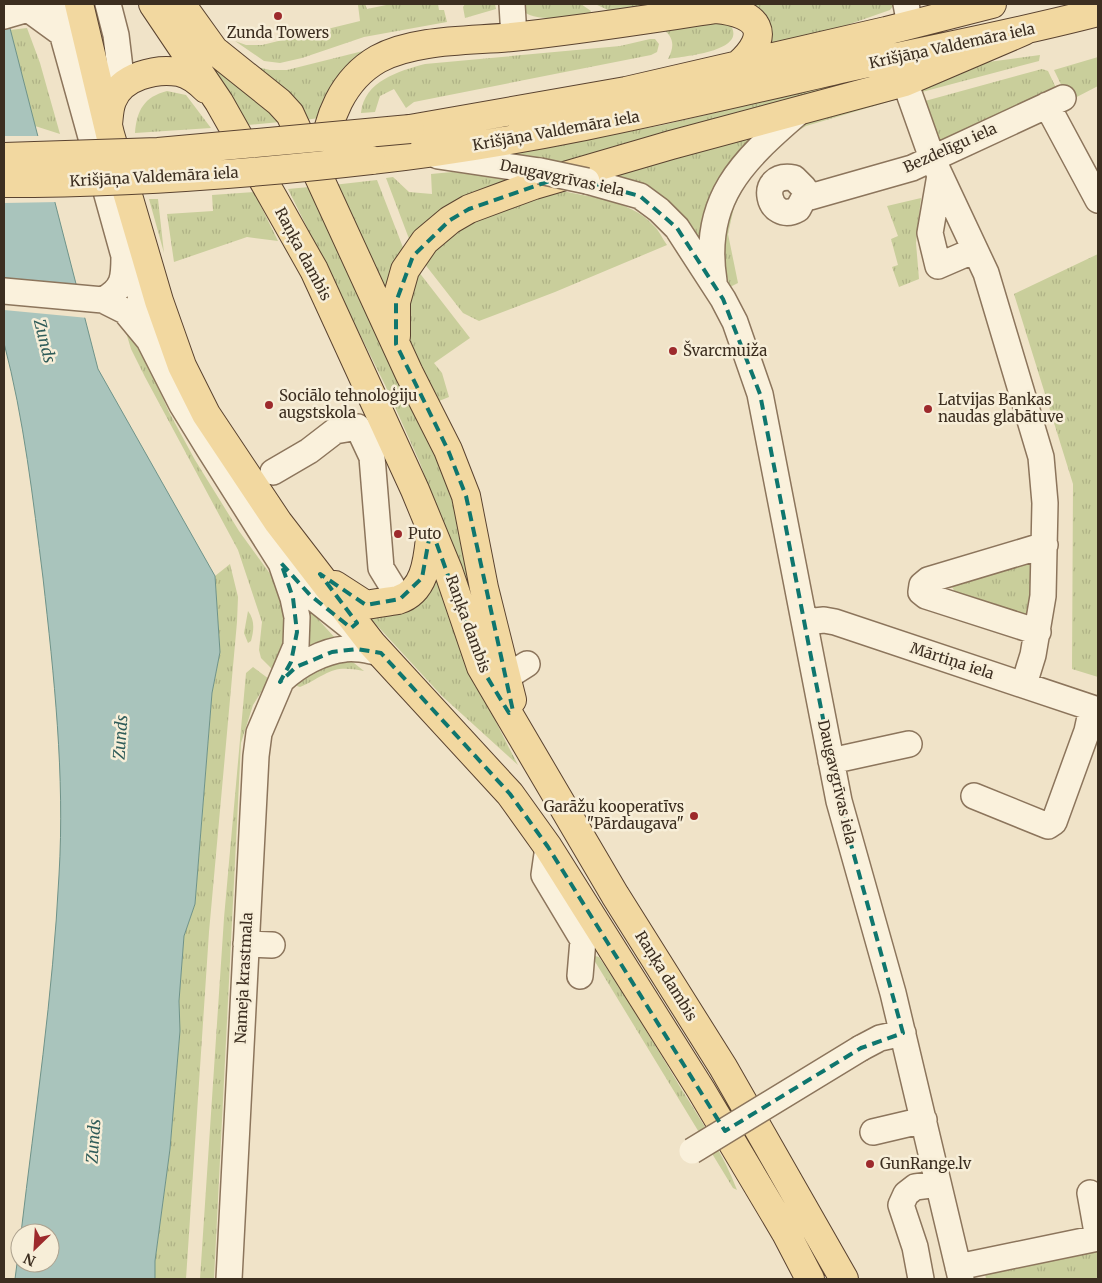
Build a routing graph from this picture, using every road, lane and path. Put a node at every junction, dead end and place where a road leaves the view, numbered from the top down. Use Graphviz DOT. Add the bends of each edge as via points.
graph roads {
  1 [pos="54,4"];
  2 [pos="79,4"];
  3 [pos="108,4"];
  4 [pos="153,4"];
  5 [pos="181,4"];
  6 [pos="512,4"];
  7 [pos="992,4"];
  8 [pos="727,7"];
  9 [pos="21,10"];
  10 [pos="1098,12"];
  11 [pos="908,14"];
  12 [pos="1024,31"];
  13 [pos="61,33"];
  14 [pos="514,37"];
  15 [pos="738,65"];
  16 [pos="906,82"];
  17 [pos="122,85"];
  18 [pos="219,102"];
  19 [pos="799,112"];
  20 [pos="108,124"];
  21 [pos="421,155"];
  22 [pos="4,157"];
  23 [pos="936,167"];
  24 [pos="4,183"];
  25 [pos="322,183"];
  26 [pos="805,196"];
  27 [pos="1098,200"];
  28 [pos="975,250"];
  29 [pos="124,256"];
  30 [pos="715,286"];
  31 [pos="4,291"];
  32 [pos="103,300"];
  33 [pos="150,342"];
  34 [pos="396,344"];
  35 [pos="273,472"];
  36 [pos="431,528"];
  37 [pos="1046,545"];
  38 [pos="281,563"];
  39 [pos="320,574"];
  40 [pos="400,599"];
  41 [pos="805,622"];
  42 [pos="1038,632"];
  43 [pos="377,649"];
  44 [pos="280,682"];
  45 [pos="1024,684"];
  46 [pos="1095,709"];
  47 [pos="524,738"];
  48 [pos="909,744"];
  49 [pos="831,761"];
  50 [pos="974,796"];
  51 [pos="548,847"];
  52 [pos="246,944"];
  53 [pos="272,945"];
  54 [pos="580,976"];
  55 [pos="902,1033"];
  56 [pos="924,1120"];
  57 [pos="873,1132"];
  58 [pos="692,1151"];
  59 [pos="938,1184"];
  60 [pos="1090,1192"];
  61 [pos="959,1273"];
  62 [pos="228,1279"];
  63 [pos="810,1279"];
  64 [pos="844,1279"];
  65 [pos="921,1279"];
  1 -- 13 [label="street"];
  2 -- 20 [label="main road, Raņķa dambis"];
  3 -- 17 [label="street" via="116,35"];
  4 -- 18 [label="main road, Raņķa dambis"];
  5 -- 25 [label="main road" via="214,50 290,114"];
  6 -- 14 [label="street"];
  7 -- 11 [label="main road, Krišjāņa Valdemāra iela"];
  8 -- 14 [label="main road"];
  8 -- 15 [label="main road" via="746,16 757,26 759,36 750,55"];
  9 -- 13 [label="street"];
  10 -- 12 [label="main road, Krišjāņa Valdemāra iela"];
  11 -- 15 [label="main road, Krišjāņa Valdemāra iela"];
  12 -- 16 [label="main road"];
  12 -- 21 [label="main road, Krišjāņa Valdemāra iela" via="923,50 625,119"];
  13 -- 29 [label="street"];
  14 -- 25 [label="main road" via="414,47 387,54 368,66 348,84 334,110 324,153"];
  15 -- 22 [label="main road, Krišjāņa Valdemāra iela, bridge" via="626,91 410,129 158,152"];
  16 -- 19 [label="main road"];
  16 -- 23 [label="street"];
  17 -- 18 [label="main road" via="150,71 180,72 198,81"];
  17 -- 20 [label="main road" via="112,100"];
  18 -- 36 [label="main road, Raņķa dambis" via="314,270"];
  19 -- 30 [label="street, Daugavgrīvas iela" via="755,151 724,191 711,239"];
  19 -- 34 [label="main road" via="534,185 469,209 425,241 405,270 396,302"];
  20 -- 39 [label="main road, Raņķa dambis" via="159,301 182,366 206,414 260,496"];
  21 -- 24 [label="main road, Krišjāņa Valdemāra iela, bridge" via="284,170 146,179"];
  21 -- 30 [label="street, Daugavgrīvas iela, bridge" via="540,171 640,196 677,228"];
  23 -- 26 [label="street, Bezdelīgu iela" via="912,168"];
  23 -- 27 [label="street, Bezdelīgu iela" via="1055,101"];
  23 -- 28 [label="street"];
  23 -- 28 [label="street" via="930,233 938,266"];
  25 -- 34 [label="main road"];
  28 -- 37 [label="street" via="986,273 1041,457"];
  29 -- 32 [label="street" via="124,277 118,290"];
  29 -- 33 [label="street, Raņķa dambis" via="150,325"];
  30 -- 41 [label="street, Daugavgrīvas iela" via="735,322 760,394"];
  31 -- 32 [label="street"];
  32 -- 33 [label="street" via="125,312"];
  33 -- 38 [label="street, Raņķa dambis" via="182,405"];
  34 -- 47 [label="main road" via="448,450 466,496 484,588 516,671"];
  35 -- 40 [label="street" via="335,431 358,427 372,457 380,568"];
  36 -- 40 [label="main road" via="422,578 411,592"];
  36 -- 47 [label="main road, Raņķa dambis" via="481,667"];
  37 -- 42 [label="street"];
  37 -- 42 [label="street" via="928,580 922,585 921,592"];
  38 -- 43 [label="street, Raņķa dambis" via="310,595"];
  38 -- 44 [label="street, Nameja krastmala" via="293,598 297,632 291,662"];
  39 -- 40 [label="main road" via="366,605"];
  39 -- 43 [label="main road, Raņķa dambis"];
  41 -- 45 [label="street, Mārtiņa iela" via="835,622"];
  41 -- 49 [label="street, Daugavgrīvas iela"];
  42 -- 45 [label="street"];
  43 -- 44 [label="street, Nameja krastmala" via="332,652 296,667"];
  43 -- 51 [label="main road, Raņķa dambis" via="510,794"];
  44 -- 52 [label="street, Nameja krastmala" via="259,733 256,756"];
  45 -- 46 [label="street, Mārtiņa iela"];
  46 -- 50 [label="street" via="1054,822 1048,826"];
  47 -- 64 [label="main road, Raņķa dambis" via="606,879 723,1067"];
  48 -- 49 [label="street"];
  49 -- 55 [label="street, Daugavgrīvas iela"];
  51 -- 54 [label="street" via="544,875 583,940"];
  51 -- 63 [label="main road, Raņķa dambis" via="701,1090"];
  52 -- 53 [label="street"];
  52 -- 62 [label="street, Nameja krastmala"];
  55 -- 56 [label="street, Daugavgrīvas iela"];
  55 -- 58 [label="street, bridge" via="880,1038 861,1048"];
  56 -- 57 [label="street"];
  56 -- 59 [label="street, Daugavgrīvas iela"];
  59 -- 61 [label="street, Daugavgrīvas iela"];
  59 -- 65 [label="street" via="915,1187 906,1194 901,1205 915,1247"];
  60 -- 61 [label="street" via="1098,1238"];
}
